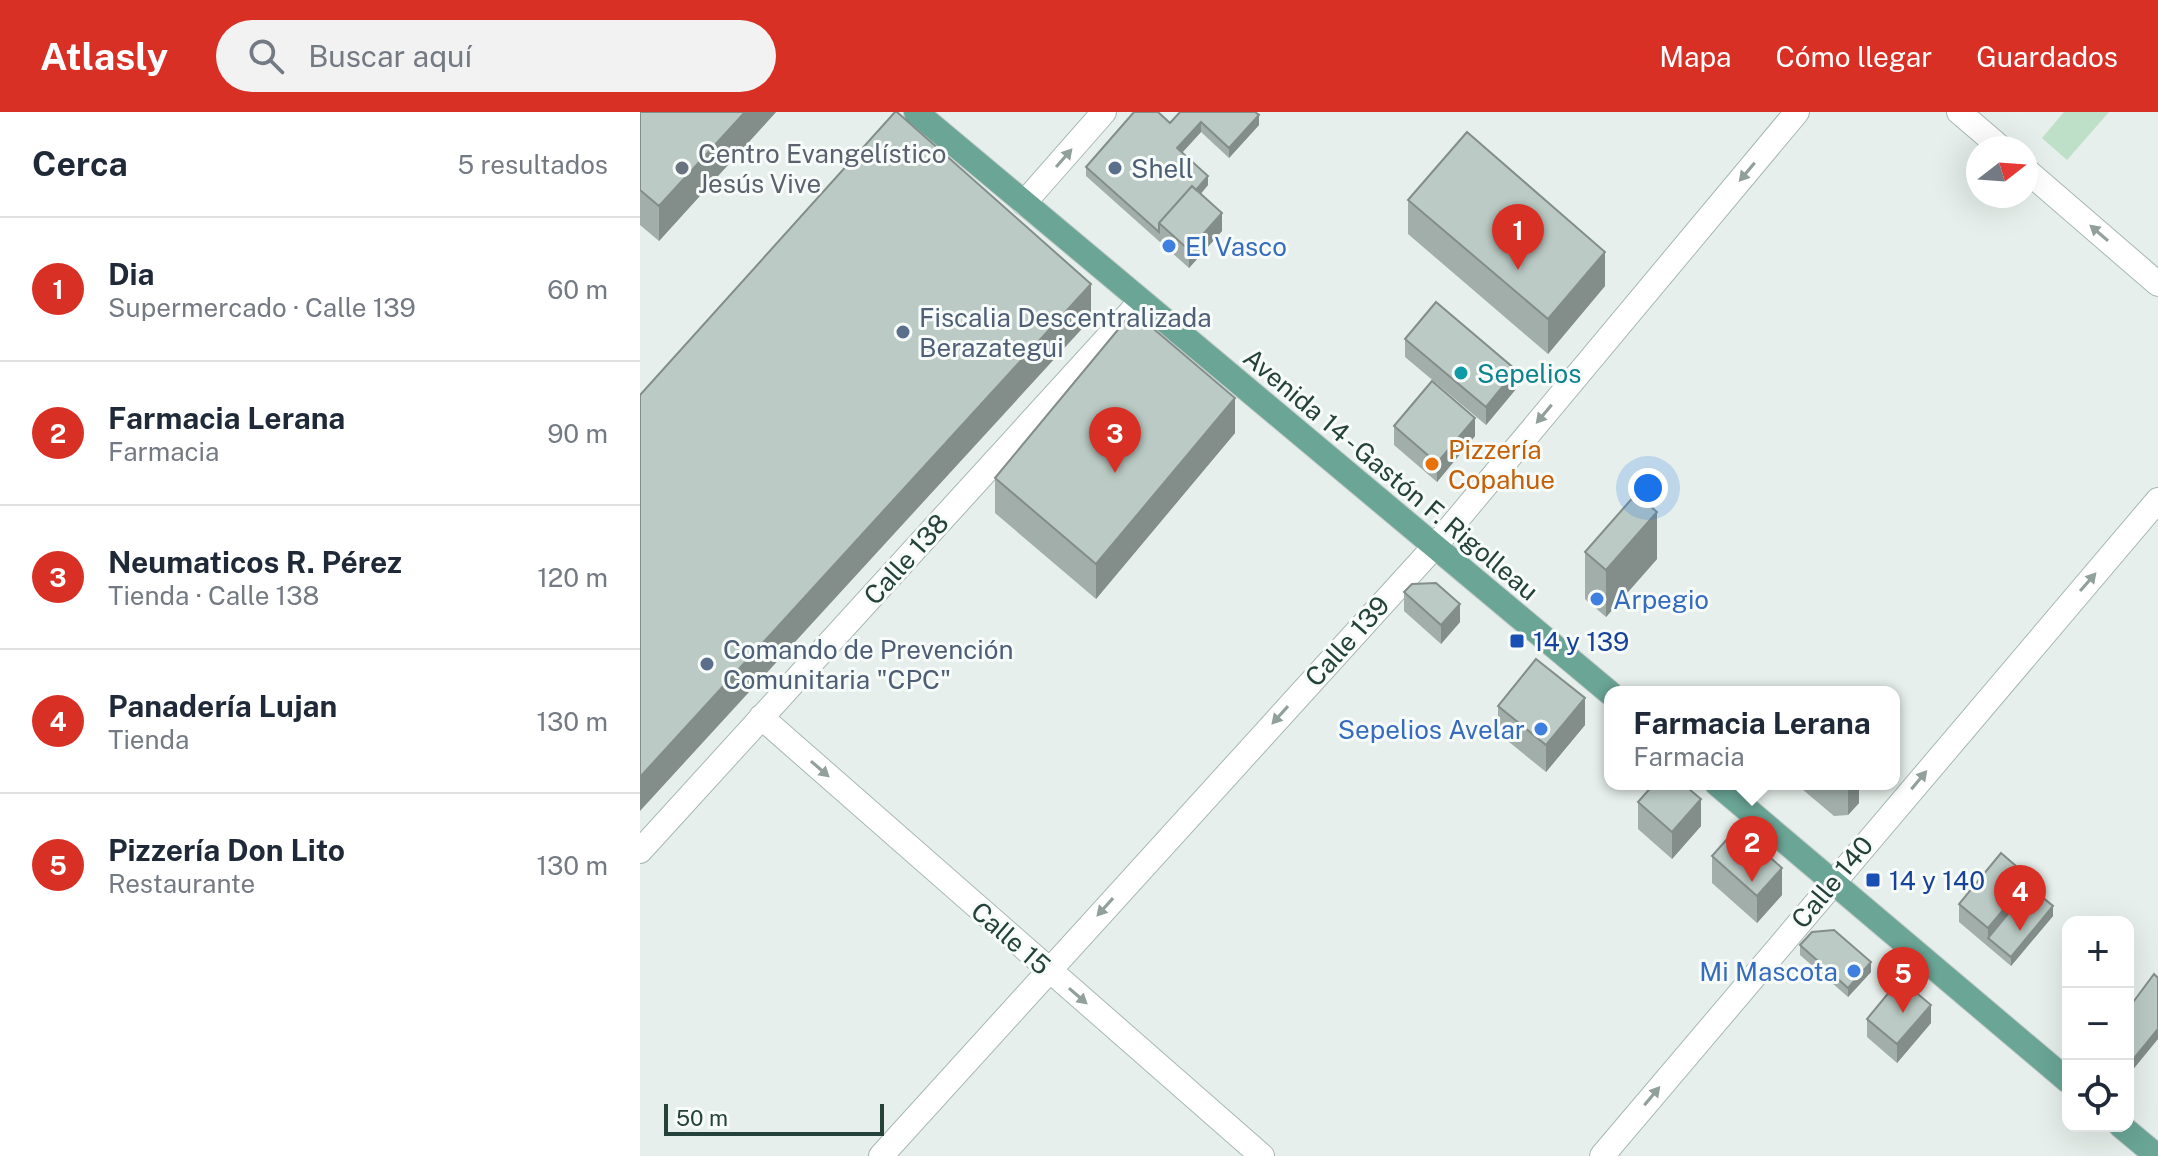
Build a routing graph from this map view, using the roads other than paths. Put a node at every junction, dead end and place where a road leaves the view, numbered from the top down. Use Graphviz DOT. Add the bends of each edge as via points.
graph roads {
  1 [pos="916,112"];
  2 [pos="1104,112"];
  3 [pos="1797,112"];
  4 [pos="1959,112"];
  5 [pos="1987,136"];
  6 [pos="2038,180"];
  7 [pos="1024,203"];
  8 [pos="2158,284"];
  9 [pos="1140,302"];
  10 [pos="2158,500"];
  11 [pos="1435,546"];
  12 [pos="1604,688"];
  13 [pos="761,717"];
  14 [pos="1724,790"];
  15 [pos="640,851"];
  16 [pos="1832,882"];
  17 [pos="1047,969"];
  18 [pos="2062,1076"];
  19 [pos="2128,1132"];
  20 [pos="881,1156"];
  21 [pos="1262,1156"];
  22 [pos="1602,1156"];
  23 [pos="2157,1156"];
  1 -- 7 [label="main road, Avenida 14 - Gastón F. Rigolleau"];
  7 -- 2 [label="street, one-way"];
  3 -- 11 [label="street, Calle 139, one-way"];
  4 -- 5 [label="street"];
  8 -- 6 [label="street, one-way"];
  7 -- 9 [label="main road, Avenida 14 - Gastón F. Rigolleau"];
  9 -- 11 [label="main road, Avenida 14 - Gastón F. Rigolleau"];
  9 -- 13 [label="street, Calle 138"];
  16 -- 10 [label="street, Calle 140, one-way"];
  11 -- 12 [label="main road, Avenida 14 - Gastón F. Rigolleau"];
  11 -- 17 [label="street, Calle 139, one-way"];
  13 -- 15 [label="street, Calle 138"];
  13 -- 17 [label="street, Calle 15, one-way"];
  14 -- 16 [label="main road"];
  16 -- 18 [label="main road"];
  22 -- 16 [label="street, Calle 140, one-way"];
  17 -- 20 [label="street, Calle 139"];
  17 -- 21 [label="street, Calle 15, one-way"];
  19 -- 23 [label="main road"];
}
